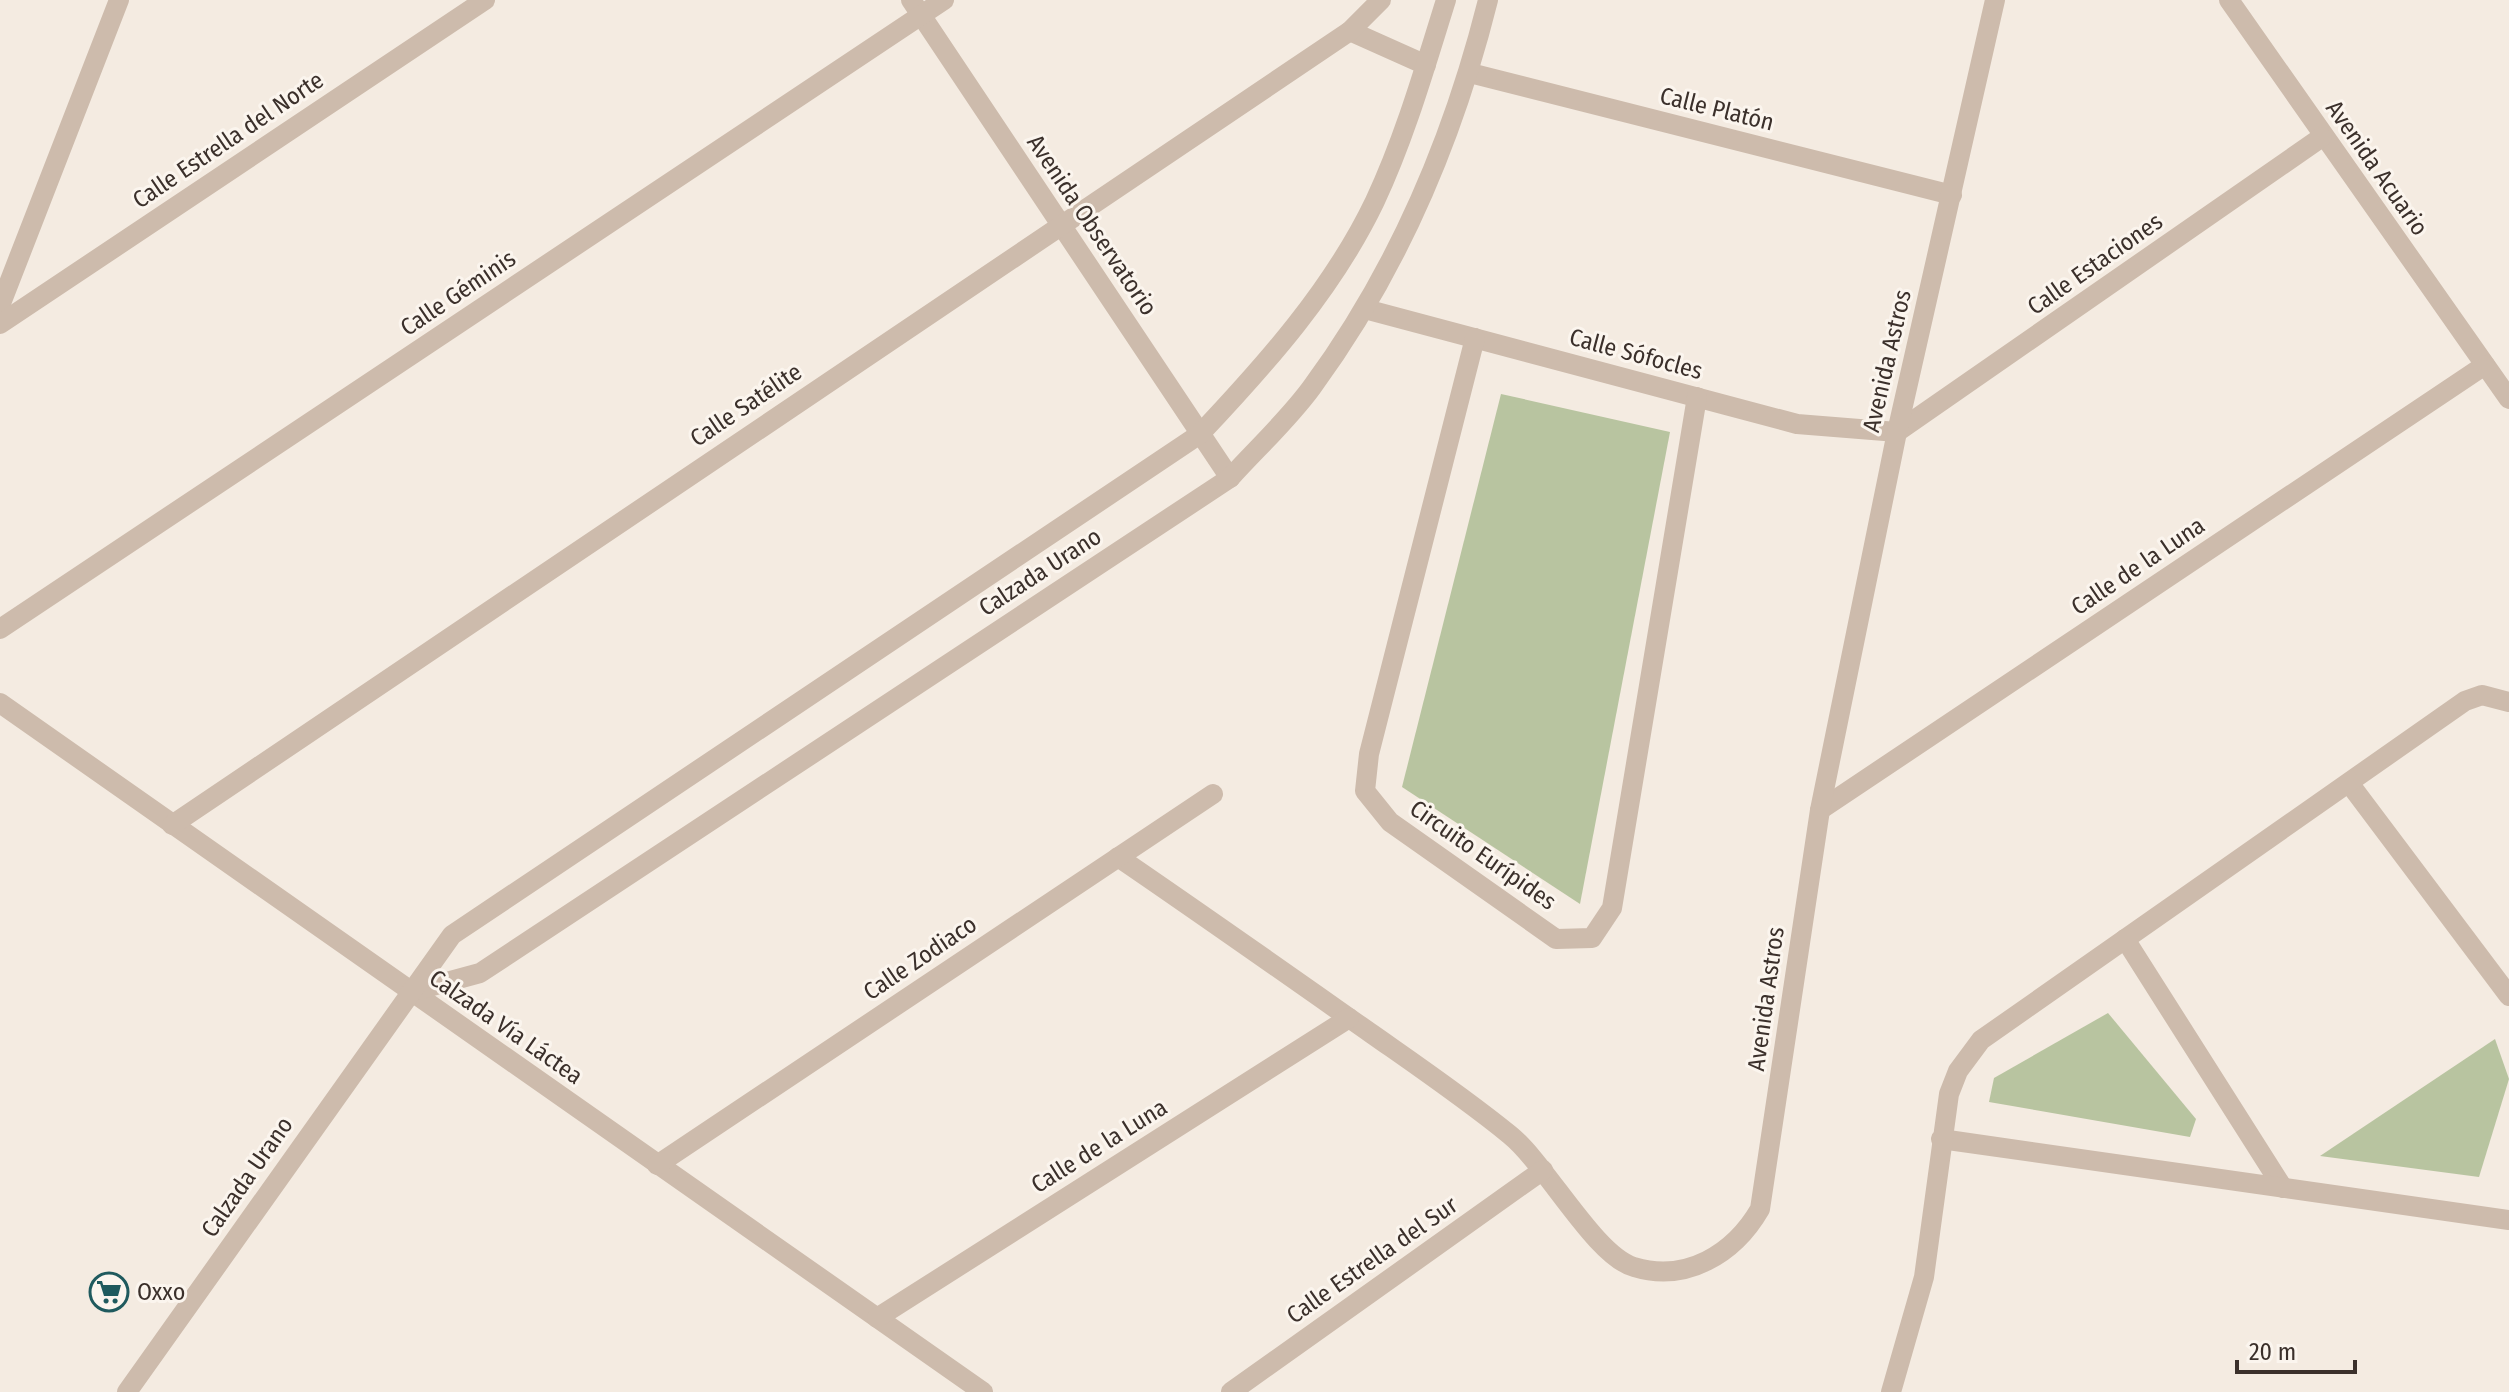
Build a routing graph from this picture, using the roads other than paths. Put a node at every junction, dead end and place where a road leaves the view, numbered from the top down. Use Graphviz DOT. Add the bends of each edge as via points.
graph roads {
  1 [pos="119,0"];
  2 [pos="485,0"];
  3 [pos="944,0"];
  4 [pos="1381,0"];
  5 [pos="1446,0"];
  6 [pos="1488,0"];
  7 [pos="1995,0"];
  8 [pos="2229,0"];
  9 [pos="916,8"];
  10 [pos="1350,31"];
  11 [pos="1426,65"];
  12 [pos="1470,73"];
  13 [pos="2322,137"];
  14 [pos="1952,195"];
  15 [pos="1061,224"];
  16 [pos="0,306"];
  17 [pos="1365,309"];
  18 [pos="0,324"];
  19 [pos="1475,338"];
  20 [pos="2485,365"];
  21 [pos="1697,397"];
  22 [pos="2509,399"];
  23 [pos="1897,432"];
  24 [pos="1200,434"];
  25 [pos="1230,478"];
  26 [pos="0,629"];
  27 [pos="2509,702"];
  28 [pos="0,703"];
  29 [pos="2349,783"];
  30 [pos="1213,794"];
  31 [pos="1820,810"];
  32 [pos="172,825"];
  33 [pos="1118,857"];
  34 [pos="2125,939"];
  35 [pos="410,992"];
  36 [pos="2509,996"];
  37 [pos="1349,1018"];
  38 [pos="1941,1139"];
  39 [pos="657,1165"];
  40 [pos="1543,1170"];
  41 [pos="2283,1188"];
  42 [pos="2509,1220"];
  43 [pos="877,1318"];
  44 [pos="127,1392"];
  45 [pos="983,1392"];
  46 [pos="1231,1392"];
  47 [pos="1891,1392"];
  1 -- 16 [label="street"];
  2 -- 18 [label="street, Calle Estrella del Norte"];
  3 -- 9 [label="street, Calle Géminis"];
  4 -- 10 [label="street, Calle Satélite"];
  5 -- 11 [label="street, Calzada Urano"];
  6 -- 12 [label="street, Calzada Urano"];
  7 -- 14 [label="street, Avenida Astros"];
  8 -- 13 [label="street, Avenida Acuario"];
  9 -- 15 [label="street, Avenida Observatorio"];
  9 -- 26 [label="street, Calle Géminis"];
  10 -- 11 [label="street"];
  10 -- 15 [label="street, Calle Satélite"];
  11 -- 24 [label="street, Calzada Urano" via="1374,202 1320,291 1260,369"];
  12 -- 14 [label="street, Calle Platón"];
  12 -- 17 [label="street, Calzada Urano" via="1432,178"];
  13 -- 20 [label="street, Avenida Acuario"];
  13 -- 23 [label="street, Calle Estaciones"];
  14 -- 23 [label="street, Avenida Astros"];
  15 -- 24 [label="street, Avenida Observatorio"];
  15 -- 32 [label="street, Calle Satélite"];
  17 -- 19 [label="street, Calle Sófocles"];
  17 -- 25 [label="street, Calzada Urano" via="1311,389"];
  19 -- 21 [label="street, Calle Sófocles"];
  19 -- 21 [label="street, Circuito Eurípides" via="1369,754 1365,791 1390,822 1556,939 1592,938 1612,908"];
  20 -- 22 [label="street, Avenida Acuario"];
  20 -- 31 [label="street, Calle de la Luna"];
  21 -- 23 [label="street, Calle Sófocles" via="1797,424"];
  23 -- 31 [label="street, Avenida Astros"];
  24 -- 25 [label="street, Avenida Observatorio"];
  24 -- 35 [label="street, Calzada Urano" via="452,935"];
  25 -- 35 [label="street, Calzada Urano" via="480,973"];
  27 -- 29 [label="street" via="2482,695 2465,701"];
  28 -- 32 [label="street, Calzada Vía Láctea"];
  29 -- 34 [label="street"];
  29 -- 36 [label="street"];
  30 -- 33 [label="street, Calle Zodiaco"];
  31 -- 40 [label="street, Avenida Astros" via="1760,1209 1746,1233 1723,1253 1686,1270 1659,1273 1629,1266 1607,1249"];
  32 -- 35 [label="street, Calzada Vía Láctea"];
  33 -- 37 [label="street, Avenida Astros"];
  33 -- 39 [label="street, Calle Zodiaco"];
  34 -- 38 [label="street" via="1981,1040 1958,1071"];
  34 -- 41 [label="street"];
  35 -- 39 [label="street, Calzada Vía Láctea"];
  35 -- 44 [label="street, Calzada Urano"];
  37 -- 40 [label="street, Avenida Astros" via="1513,1137"];
  37 -- 43 [label="street, Calle de la Luna"];
  38 -- 41 [label="street"];
  38 -- 47 [label="street" via="1924,1277"];
  39 -- 43 [label="street, Calzada Vía Láctea"];
  40 -- 46 [label="street, Calle Estrella del Sur"];
  41 -- 42 [label="street"];
  43 -- 45 [label="street, Calzada Vía Láctea"];
}
